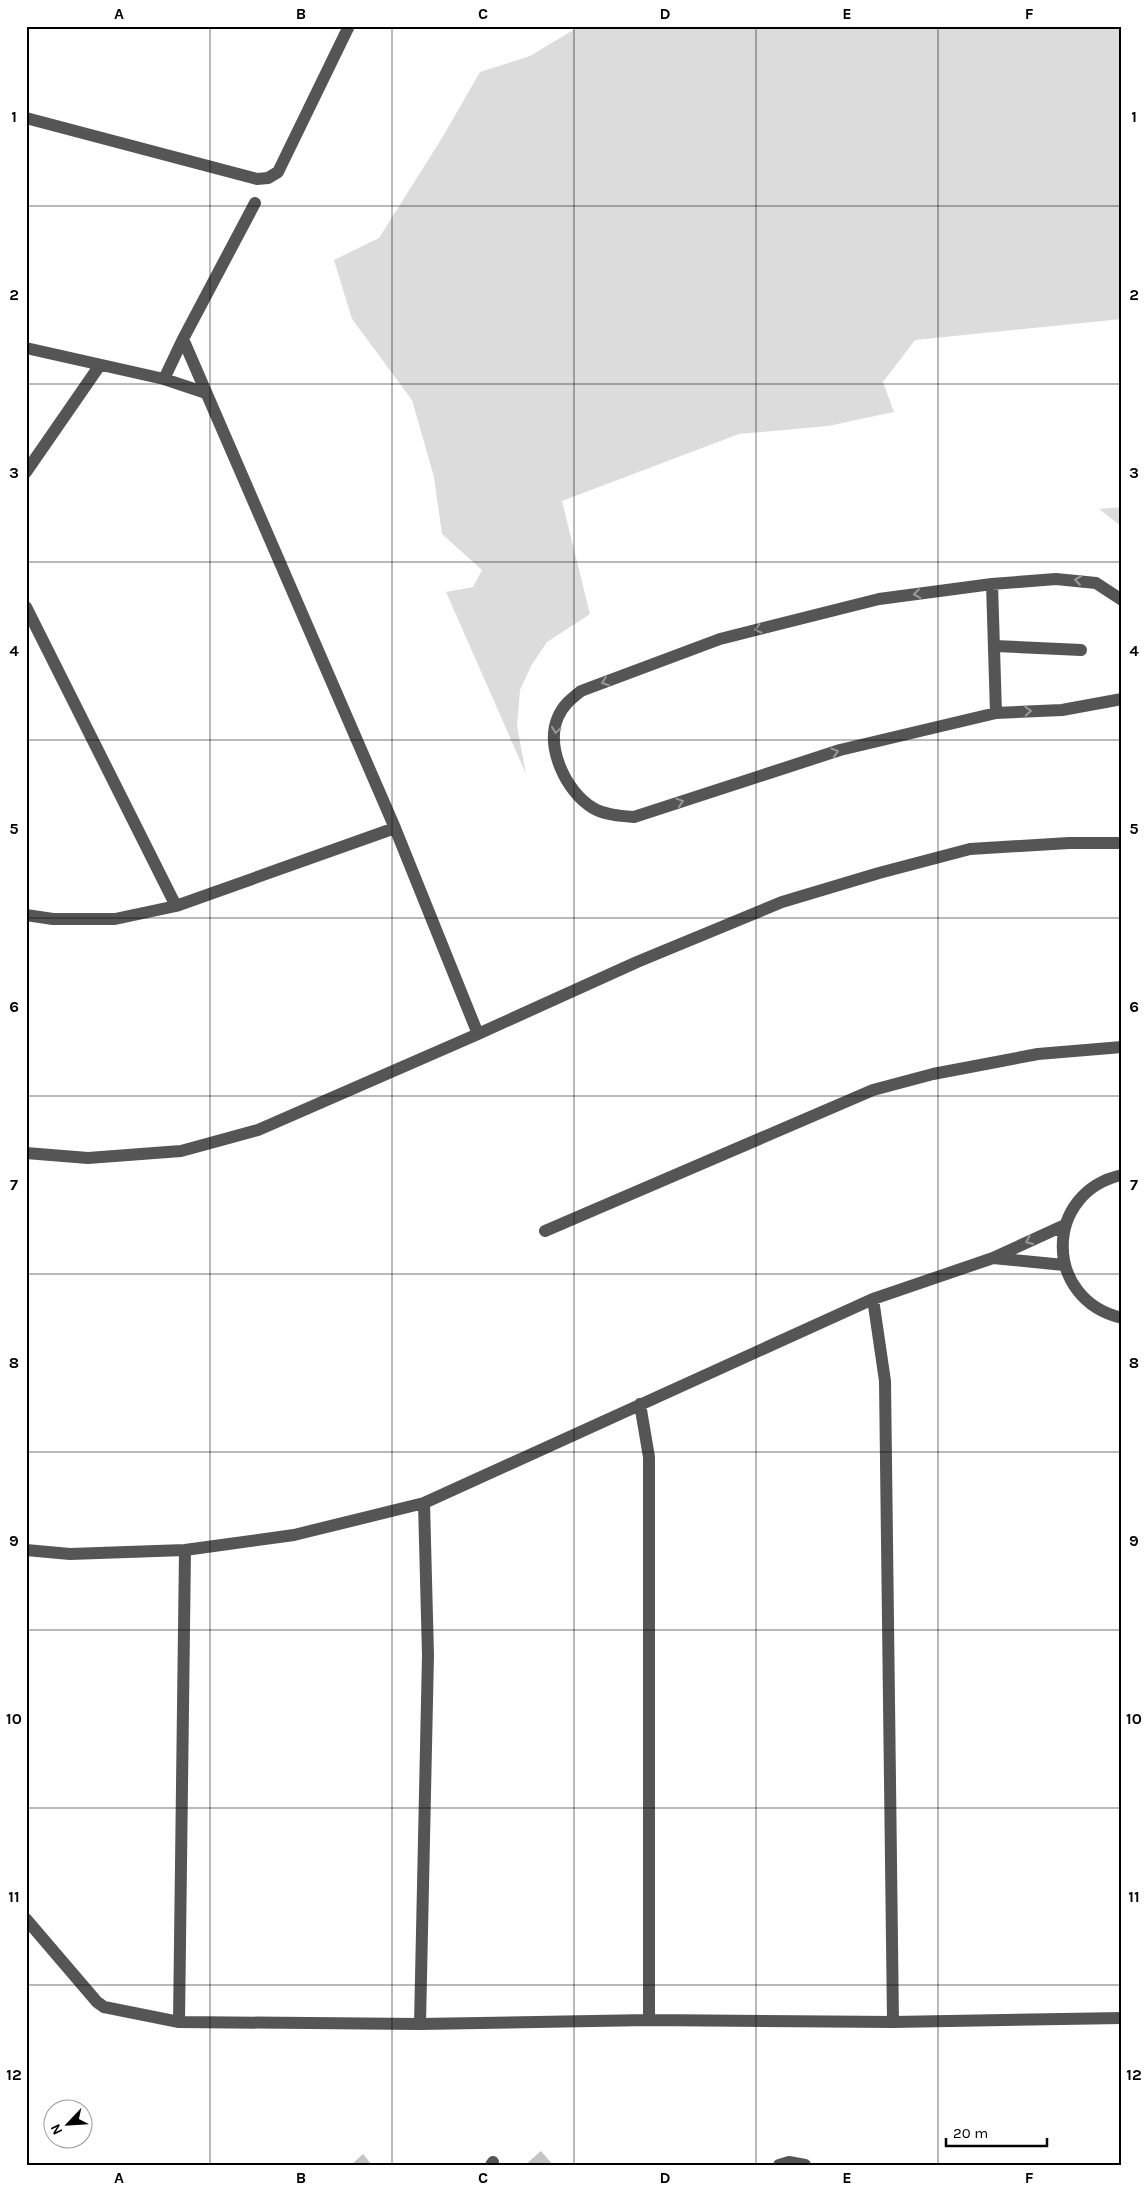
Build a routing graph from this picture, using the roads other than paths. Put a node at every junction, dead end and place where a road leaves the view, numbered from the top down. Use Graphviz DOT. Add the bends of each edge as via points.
graph roads {
  1 [pos="349,26"];
  2 [pos="26,118"];
  3 [pos="255,203"];
  4 [pos="183,339"];
  5 [pos="26,348"];
  6 [pos="100,365"];
  7 [pos="164,379"];
  8 [pos="206,393"];
  9 [pos="26,472"];
  10 [pos="992,584"];
  11 [pos="1122,600"];
  12 [pos="26,606"];
  13 [pos="995,646"];
  14 [pos="1081,650"];
  15 [pos="1122,699"];
  16 [pos="996,713"];
  17 [pos="395,828"];
  18 [pos="1122,843"];
  19 [pos="176,906"];
  20 [pos="26,915"];
  21 [pos="478,1034"];
  22 [pos="1122,1047"];
  23 [pos="26,1153"];
  24 [pos="1122,1175"];
  25 [pos="1064,1225"];
  26 [pos="545,1231"];
  27 [pos="993,1258"];
  28 [pos="1064,1265"];
  29 [pos="873,1299"];
  30 [pos="1122,1318"];
  31 [pos="640,1404"];
  32 [pos="424,1502"];
  33 [pos="26,1550"];
  34 [pos="184,1550"];
  35 [pos="26,1919"];
  36 [pos="1122,2018"];
  37 [pos="649,2020"];
  38 [pos="178,2022"];
  39 [pos="893,2022"];
  40 [pos="420,2024"];
  41 [pos="802,2164"];
  42 [pos="780,2165"];
  1 -- 2 [label="street" via="278,172 268,178 257,178"];
  3 -- 4 [label="street"];
  4 -- 7 [label="street"];
  4 -- 8 [label="street"];
  5 -- 6 [label="street"];
  6 -- 7 [label="street"];
  6 -- 9 [label="street"];
  7 -- 8 [label="street"];
  8 -- 17 [label="street"];
  11 -- 10 [label="street, one-way" via="1096,583 1076,580"];
  10 -- 13 [label="street"];
  10 -- 16 [label="street, one-way" via="879,599 720,639 581,691 566,703 558,718 555,752 582,800 594,809 614,816 634,818 840,750"];
  12 -- 19 [label="street"];
  13 -- 14 [label="street"];
  13 -- 16 [label="street"];
  16 -- 15 [label="street, one-way" via="1062,710"];
  17 -- 19 [label="street"];
  17 -- 21 [label="street"];
  18 -- 21 [label="street" via="970,849 879,872 782,902 637,962"];
  19 -- 20 [label="street" via="115,919 52,919"];
  21 -- 23 [label="street" via="258,1130 181,1151 88,1158"];
  22 -- 26 [label="street" via="1038,1054 933,1074 874,1090"];
  24 -- 25 [label="street" via="1096,1184 1077,1202"];
  25 -- 27 [label="street, one-way"];
  25 -- 28 [label="street"];
  27 -- 28 [label="street"];
  27 -- 29 [label="street"];
  28 -- 30 [label="street" via="1073,1286 1088,1303 1108,1315"];
  29 -- 31 [label="street"];
  29 -- 39 [label="street" via="885,1381"];
  31 -- 32 [label="street"];
  31 -- 37 [label="street" via="649,1457"];
  32 -- 34 [label="street" via="294,1535"];
  32 -- 40 [label="street" via="428,1655"];
  33 -- 34 [label="street" via="70,1554"];
  34 -- 38 [label="street"];
  35 -- 38 [label="street" via="96,2002 104,2007"];
  36 -- 39 [label="street"];
  37 -- 39 [label="street"];
  37 -- 40 [label="street"];
  38 -- 40 [label="street"];
  41 -- 42 [label="street" via="789,2162"];
}
